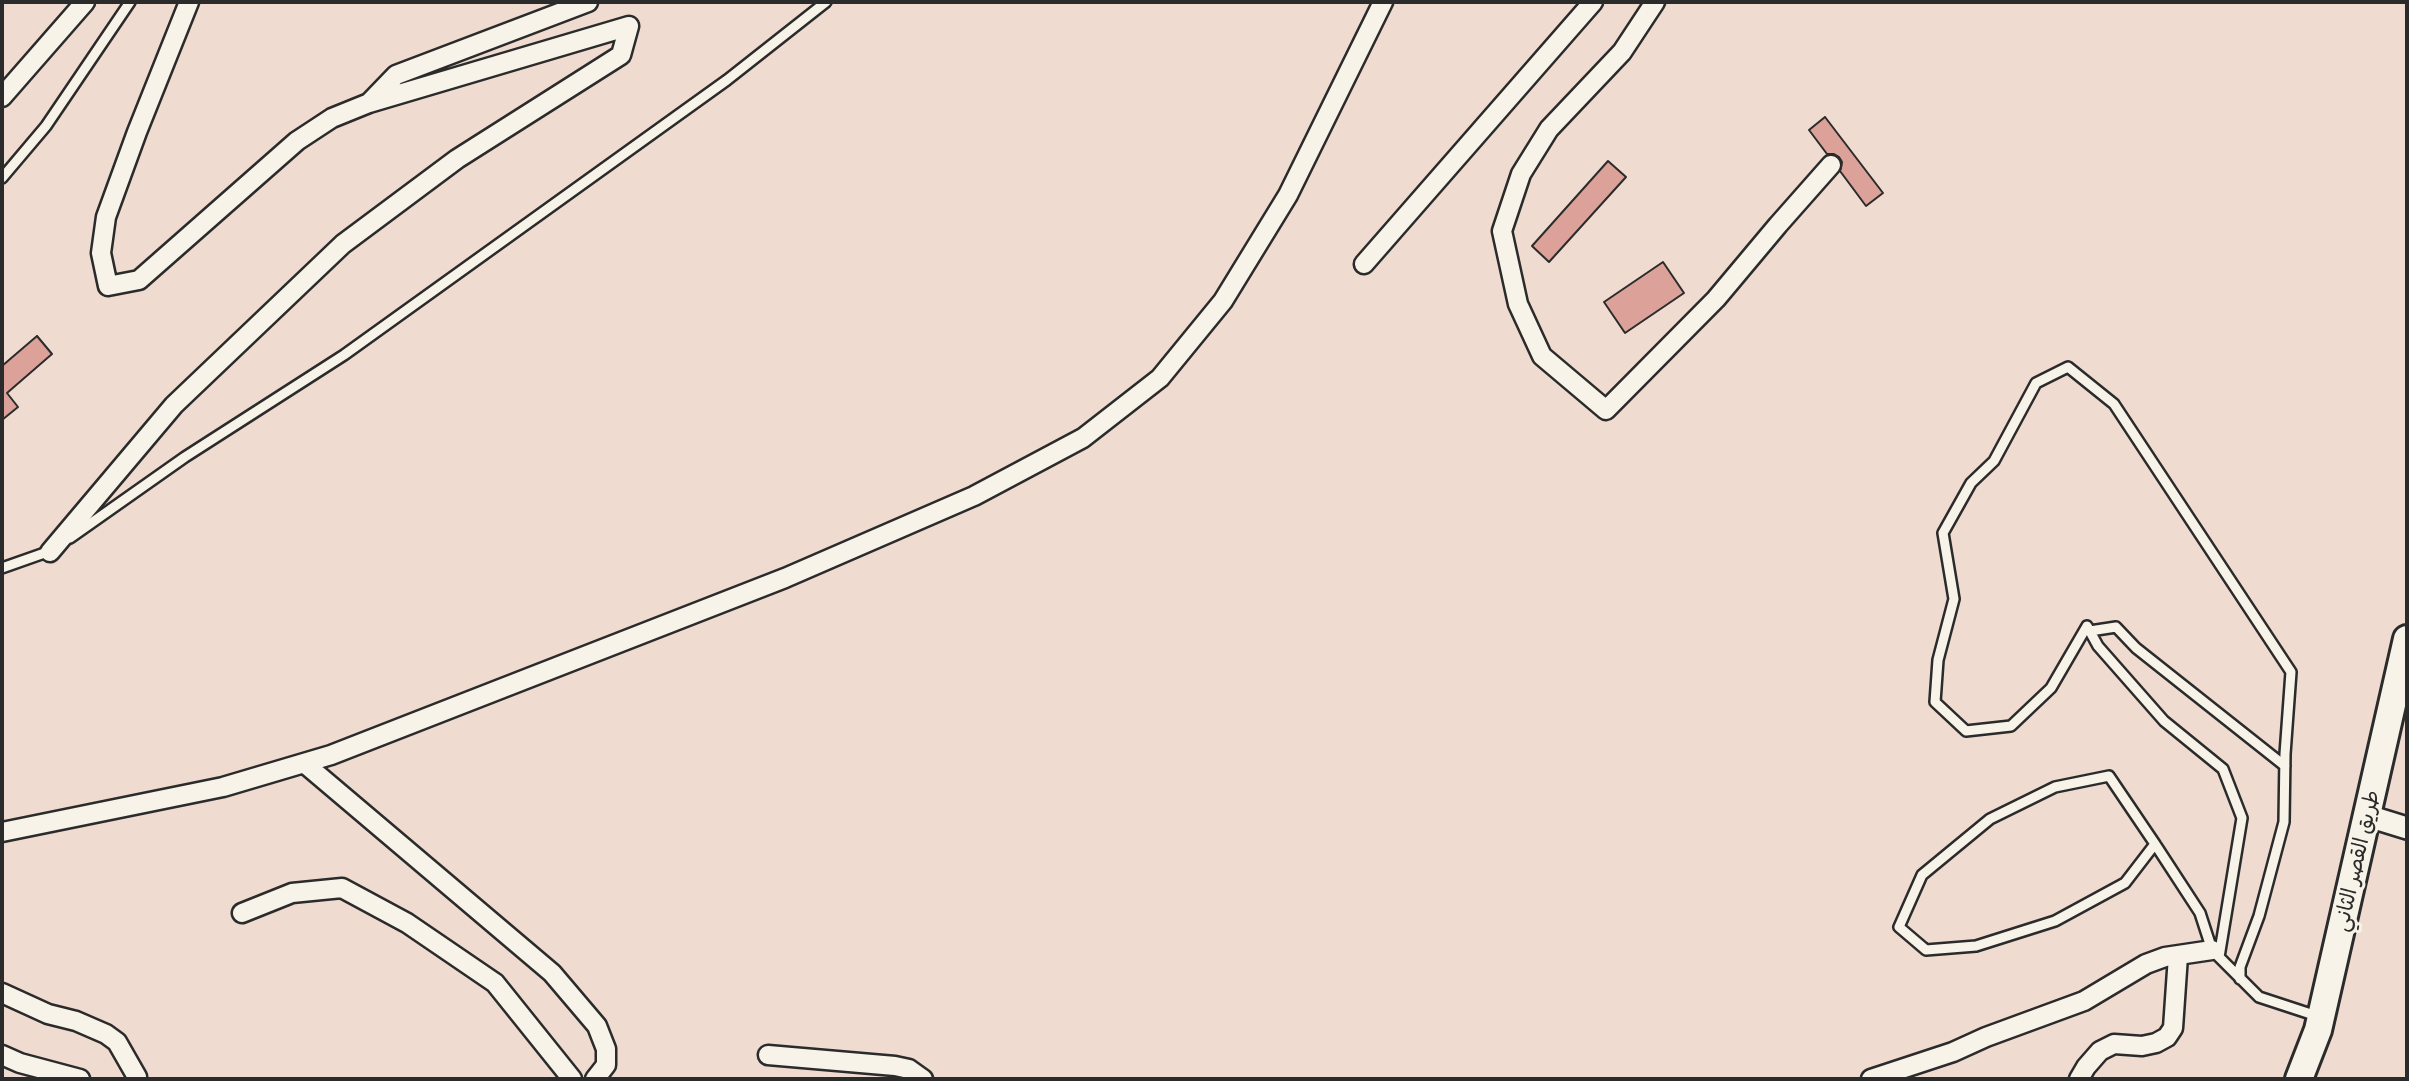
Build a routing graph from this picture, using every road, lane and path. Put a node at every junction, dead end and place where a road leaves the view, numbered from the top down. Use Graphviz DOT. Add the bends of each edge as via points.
graph roads {
  1 [pos="85,2"];
  2 [pos="130,2"];
  3 [pos="189,2"];
  4 [pos="589,2"];
  5 [pos="826,2"];
  6 [pos="1383,2"];
  7 [pos="1593,2"];
  8 [pos="1655,2"];
  9 [pos="2,97"];
  10 [pos="369,103"];
  11 [pos="1831,165"];
  12 [pos="2,178"];
  13 [pos="1364,264"];
  14 [pos="50,552"];
  15 [pos="2,568"];
  16 [pos="2090,631"];
  17 [pos="2407,639"];
  18 [pos="304,763"];
  19 [pos="2284,766"];
  20 [pos="2368,816"];
  21 [pos="2407,828"];
  22 [pos="2,831"];
  23 [pos="2155,844"];
  24 [pos="242,913"];
  25 [pos="2215,953"];
  26 [pos="2178,956"];
  27 [pos="2240,979"];
  28 [pos="2,993"];
  29 [pos="2321,1018"];
  30 [pos="2,1055"];
  31 [pos="768,1055"];
  32 [pos="80,1079"];
  33 [pos="138,1079"];
  34 [pos="572,1079"];
  35 [pos="595,1079"];
  36 [pos="923,1079"];
  37 [pos="1871,1079"];
  38 [pos="2079,1079"];
  39 [pos="2299,1079"];
  1 -- 9 [label="street"];
  2 -- 12 [label="lane" via="46,127"];
  3 -- 10 [label="street" via="106,217 101,253 108,286 139,279 297,141 332,118"];
  4 -- 10 [label="street" via="396,75"];
  5 -- 14 [label="lane" via="727,80 344,355 185,457"];
  6 -- 18 [label="street" via="1288,195 1223,301 1160,378 1083,438 974,496 785,578"];
  7 -- 13 [label="street"];
  8 -- 11 [label="street" via="1622,52 1549,129 1521,174 1502,231 1518,304 1542,356 1606,410 1716,299"];
  10 -- 14 [label="street" via="629,26 621,55 457,159 343,244 174,405"];
  14 -- 15 [label="lane"];
  16 -- 19 [label="lane" via="2116,627"];
  16 -- 19 [label="lane" via="2087,626 2051,688 2011,726 1966,731 1935,702 1938,660 1954,599 1943,533 1971,483 1994,461 2036,383 2068,367 2114,404 2291,672"];
  16 -- 25 [label="lane" via="2164,721 2223,769 2237,805 2242,818"];
  17 -- 20 [label="main road, طريق القصر الثاني"];
  18 -- 22 [label="street" via="223,787"];
  18 -- 35 [label="street" via="552,973 597,1026 607,1049 606,1065"];
  19 -- 27 [label="lane" via="2284,822 2259,916 2239,967"];
  20 -- 21 [label="street"];
  20 -- 29 [label="main road, طريق القصر الثاني"];
  23 -- 23 [label="lane" via="2124,883 2055,921 1976,946 1926,950 1899,927 1922,875 1990,819 2055,787 2109,776"];
  23 -- 25 [label="lane" via="2200,913"];
  24 -- 34 [label="street" via="292,893 342,888 407,923 495,983"];
  25 -- 26 [label="street"];
  25 -- 27 [label="lane"];
  26 -- 37 [label="street" via="2146,964 2084,1002"];
  26 -- 38 [label="street" via="2173,1028 2167,1037 2143,1046 2114,1044 2101,1051"];
  27 -- 29 [label="lane" via="2259,997"];
  28 -- 33 [label="street" via="106,1034 117,1042"];
  29 -- 39 [label="main road, طريق القصر الثاني"];
  30 -- 32 [label="street"];
  31 -- 36 [label="street" via="895,1066"];
}
